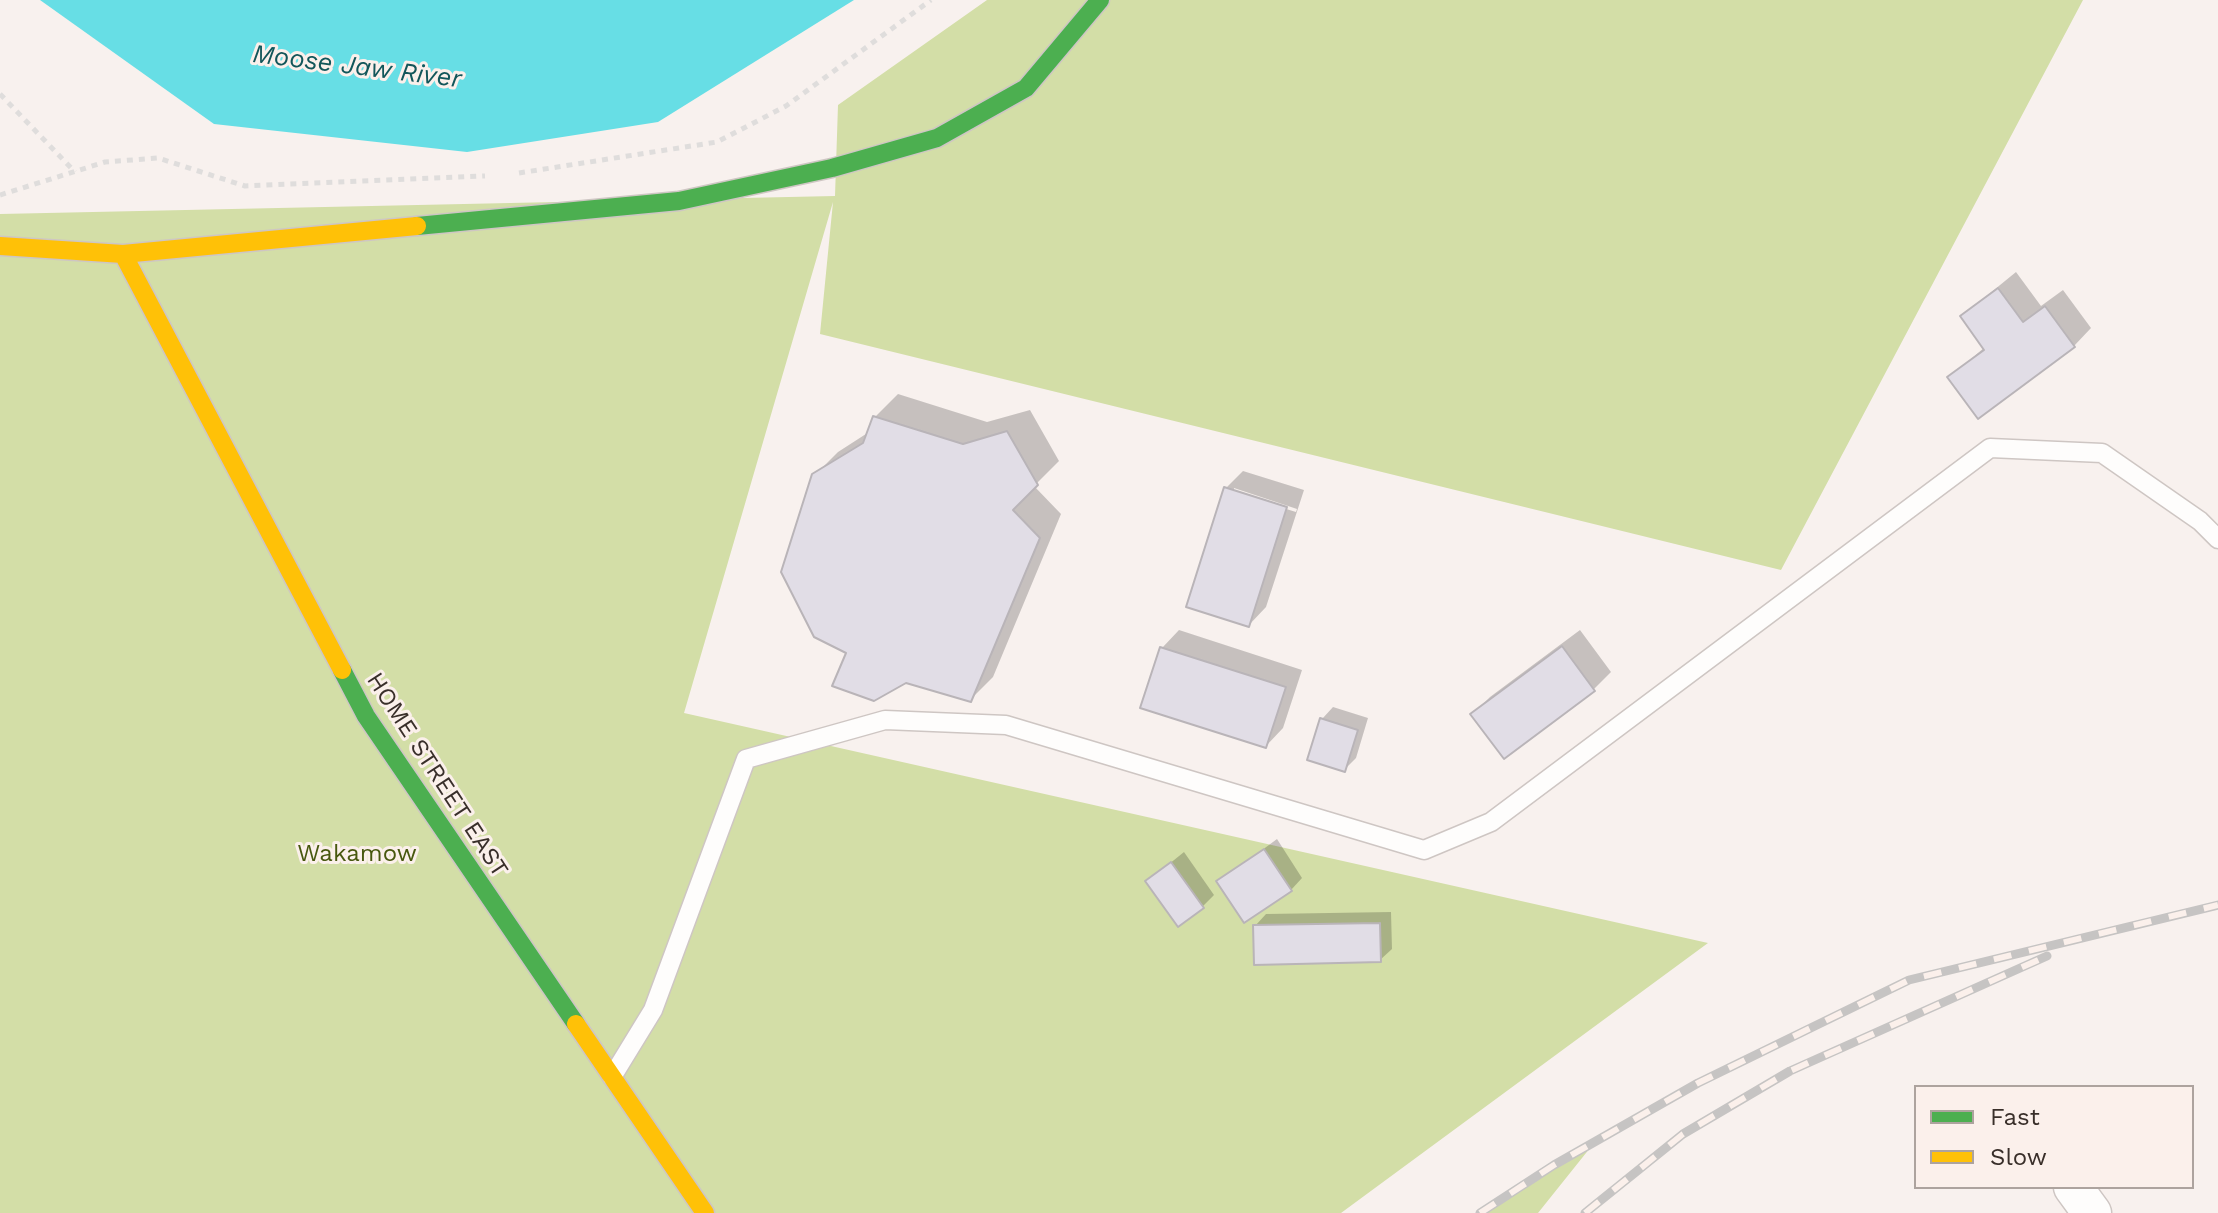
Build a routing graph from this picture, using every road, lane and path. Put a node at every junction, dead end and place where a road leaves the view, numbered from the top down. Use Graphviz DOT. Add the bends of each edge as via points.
graph roads {
  1 [pos="931,0"];
  2 [pos="1100,0"];
  3 [pos="0,94"];
  4 [pos="75,172"];
  5 [pos="492,175"];
  6 [pos="507,175"];
  7 [pos="0,195"];
  8 [pos="0,246"];
  9 [pos="123,254"];
  10 [pos="2218,539"];
  11 [pos="611,1079"];
  12 [pos="2074,1189"];
  13 [pos="705,1213"];
  14 [pos="2092,1213"];
  1 -- 6 [label="path" via="786,106 717,142"];
  2 -- 9 [label="street" via="1026,88 937,138 832,168 679,201"];
  3 -- 4 [label="path"];
  4 -- 5 [label="path" via="105,162 158,158 245,186"];
  4 -- 7 [label="path"];
  8 -- 9 [label="street"];
  9 -- 11 [label="street, HOME STREET EAST" via="366,716"];
  10 -- 11 [label="lane" via="2102,453 1990,448 1491,822 1424,850 1006,725 885,720 746,759 653,1010"];
  11 -- 13 [label="street, HOME STREET EAST"];
  12 -- 14 [label="street"];
}
